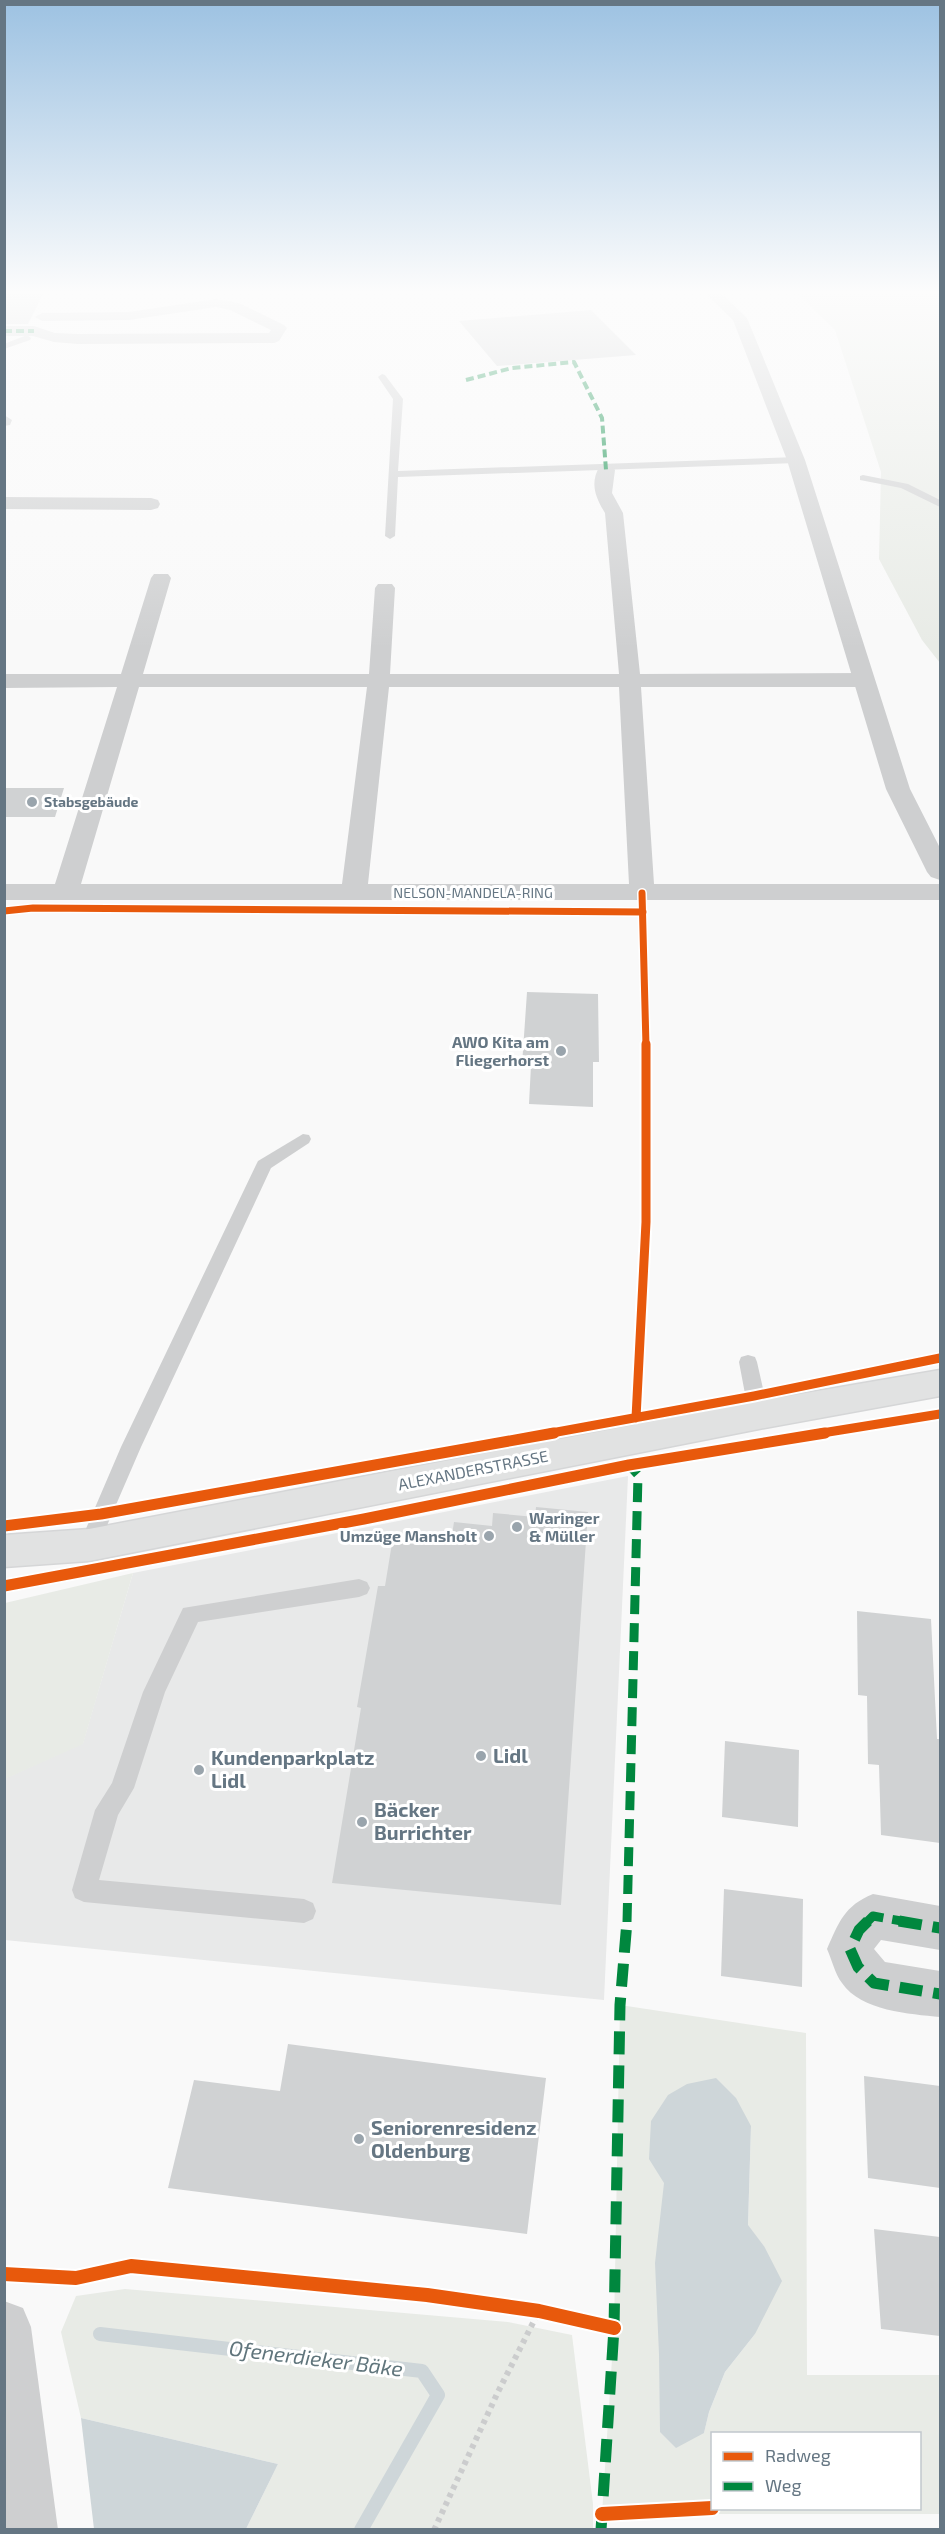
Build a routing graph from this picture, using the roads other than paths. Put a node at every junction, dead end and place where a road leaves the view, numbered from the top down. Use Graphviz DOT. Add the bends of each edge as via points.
graph roads {
  1 [pos="397,412"];
  2 [pos="777,412"];
  3 [pos="795,460"];
  4 [pos="606,470"];
  5 [pos="393,474"];
  6 [pos="863,478"];
  7 [pos="4,504"];
  8 [pos="151,504"];
  9 [pos="940,504"];
  10 [pos="390,536"];
  11 [pos="161,578"];
  12 [pos="385,588"];
  13 [pos="379,680"];
  14 [pos="630,680"];
  15 [pos="864,680"];
  16 [pos="4,681"];
  17 [pos="131,681"];
  18 [pos="940,872"];
  19 [pos="4,892"];
  20 [pos="66,892"];
  21 [pos="940,892"];
  22 [pos="354,893"];
  23 [pos="642,894"];
  24 [pos="303,1139"];
  25 [pos="748,1362"];
  26 [pos="940,1383"];
  27 [pos="759,1415"];
  28 [pos="89,1545"];
  29 [pos="4,1551"];
  30 [pos="359,1588"];
  31 [pos="304,1911"];
  32 [pos="940,1928"];
  33 [pos="940,1994"];
  34 [pos="5,2327"];
  35 [pos="30,2529"];
  1 -- 5 [label="lane"];
  2 -- 3 [label="street"];
  3 -- 5 [label="lane"];
  3 -- 15 [label="street"];
  4 -- 14 [label="street" via="603,493 614,513"];
  5 -- 10 [label="lane"];
  6 -- 9 [label="lane" via="904,486"];
  7 -- 8 [label="street"];
  11 -- 17 [label="street"];
  12 -- 13 [label="street"];
  13 -- 14 [label="street"];
  13 -- 17 [label="street"];
  13 -- 22 [label="street"];
  14 -- 15 [label="street"];
  14 -- 23 [label="street"];
  15 -- 18 [label="street" via="898,789"];
  16 -- 17 [label="street"];
  17 -- 20 [label="street"];
  19 -- 20 [label="street, NELSON-MANDELA-RING"];
  20 -- 22 [label="street, NELSON-MANDELA-RING"];
  21 -- 23 [label="street, NELSON-MANDELA-RING"];
  22 -- 23 [label="street, NELSON-MANDELA-RING"];
  24 -- 28 [label="lane" via="264,1165"];
  25 -- 27 [label="lane"];
  26 -- 27 [label="main road, ALEXANDERSTRASSE"];
  27 -- 28 [label="main road, ALEXANDERSTRASSE"];
  28 -- 29 [label="main road, ALEXANDERSTRASSE"];
  30 -- 31 [label="lane" via="190,1614 154,1692 122,1788 107,1810 84,1890"];
  32 -- 33 [label="street" via="873,1916 859,1930 850,1949 858,1967 874,1983"];
  34 -- 35 [label="street"];
}
